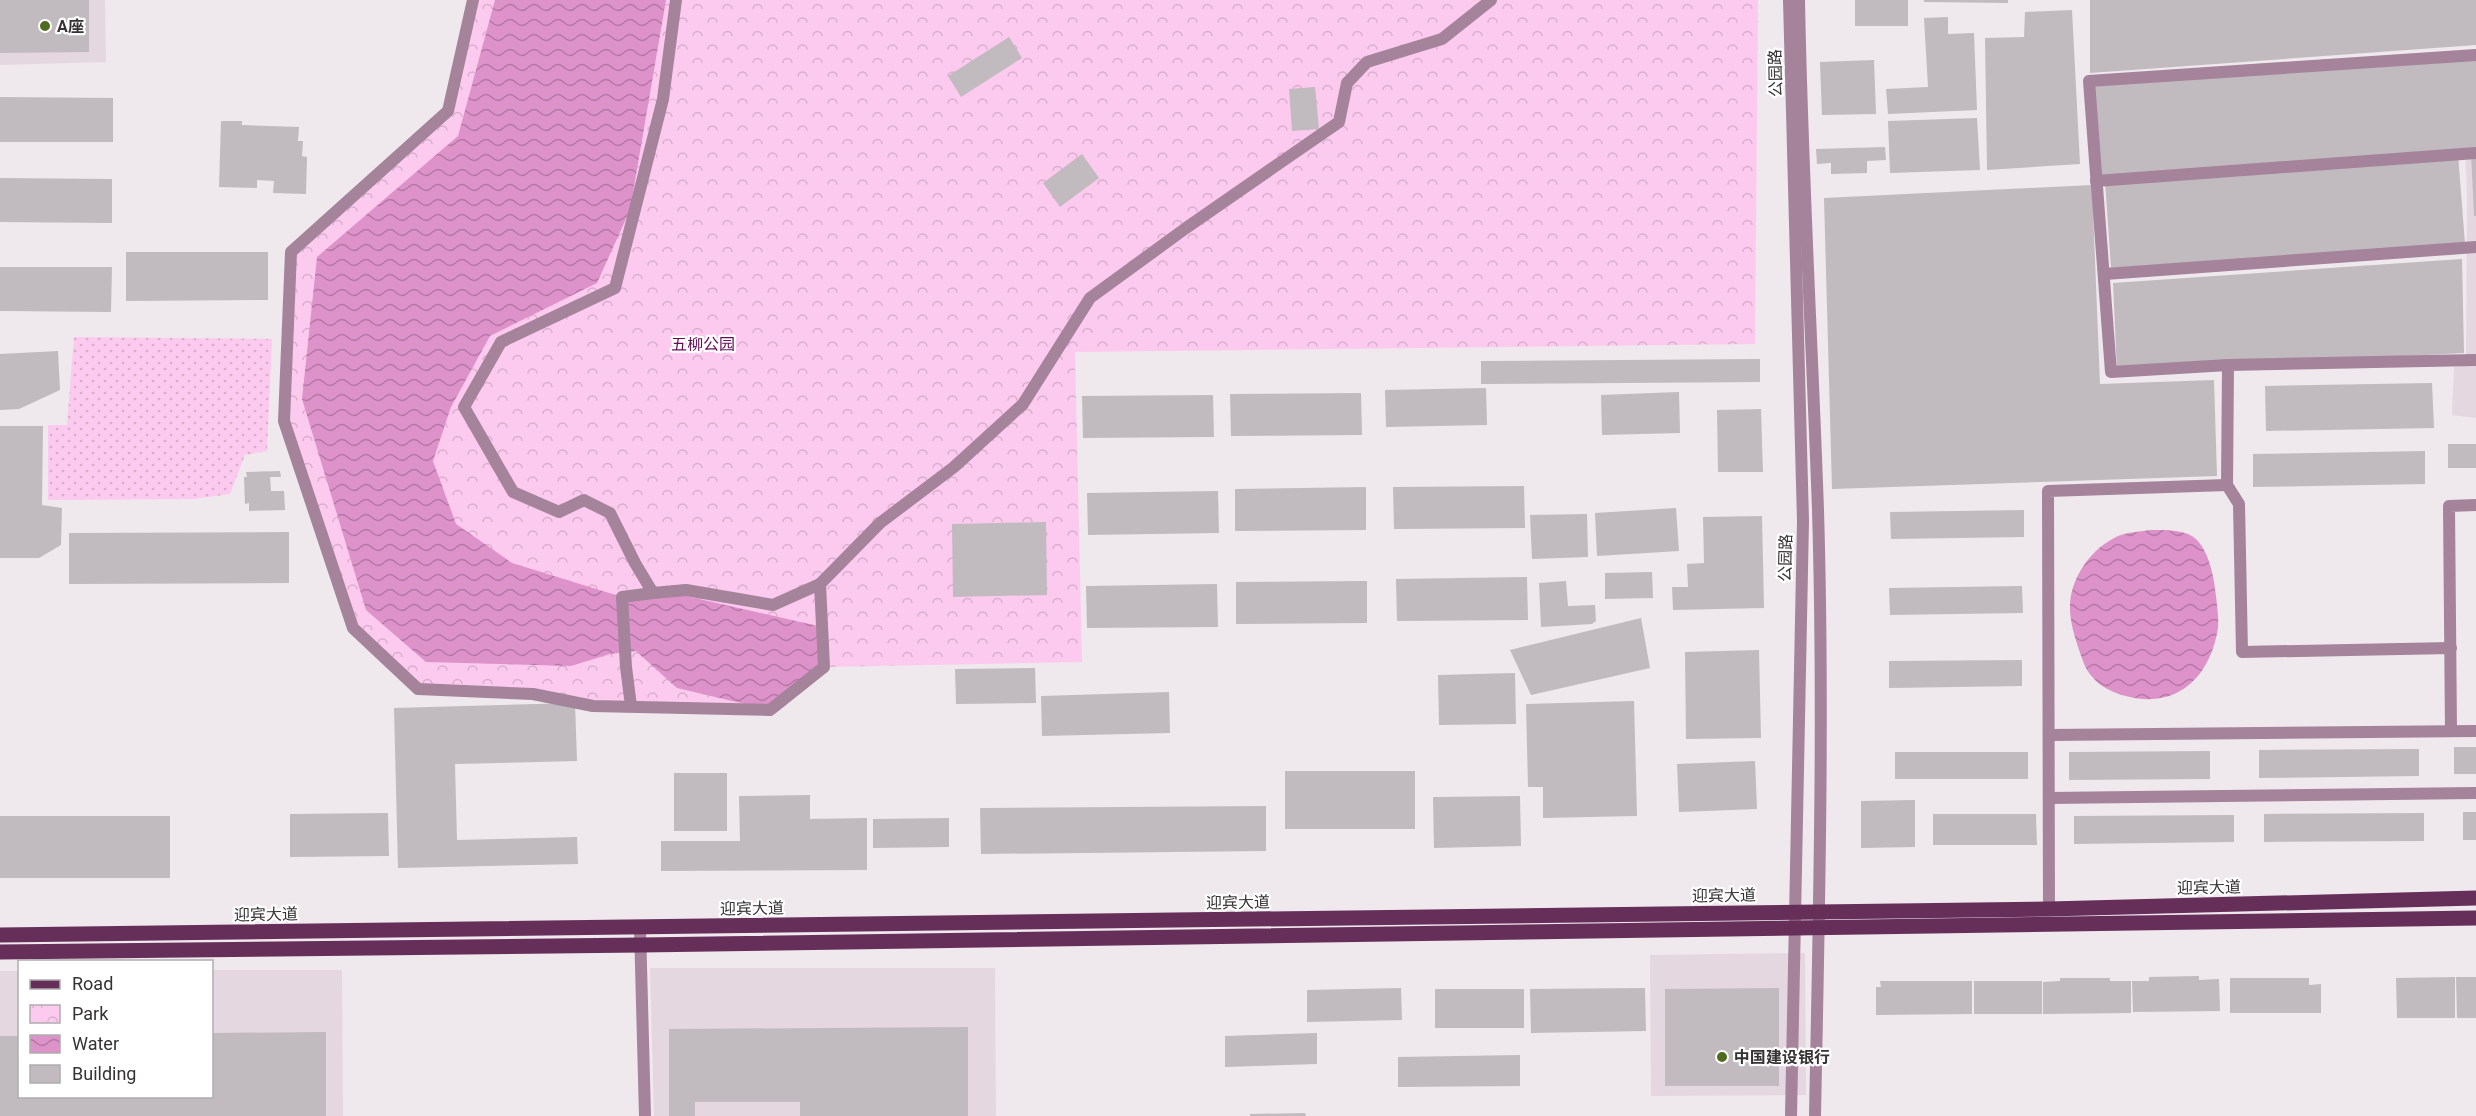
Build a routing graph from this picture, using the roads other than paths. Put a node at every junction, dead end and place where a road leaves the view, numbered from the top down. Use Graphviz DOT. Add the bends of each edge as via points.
graph roads {
  1 [pos="473,0"];
  2 [pos="676,0"];
  3 [pos="1491,0"];
  4 [pos="1789,0"];
  5 [pos="1799,0"];
  6 [pos="2476,55"];
  7 [pos="2476,153"];
  8 [pos="2096,181"];
  9 [pos="2476,247"];
  10 [pos="2105,274"];
  11 [pos="2476,360"];
  12 [pos="2228,365"];
  13 [pos="2227,485"];
  14 [pos="2476,505"];
  15 [pos="820,584"];
  16 [pos="653,593"];
  17 [pos="2451,648"];
  18 [pos="631,706"];
  19 [pos="2451,731"];
  20 [pos="2476,731"];
  21 [pos="2049,735"];
  22 [pos="2476,793"];
  23 [pos="2049,798"];
  24 [pos="2476,898"];
  25 [pos="2049,909"];
  26 [pos="2476,918"];
  27 [pos="1795,920"];
  28 [pos="1819,920"];
  29 [pos="640,928"];
  30 [pos="0,935"];
  31 [pos="641,945"];
  32 [pos="0,952"];
  33 [pos="645,1116"];
  34 [pos="1791,1116"];
  35 [pos="1815,1116"];
  1 -- 18 [label="street" via="448,111 291,252 284,421 353,628 418,689 533,694 593,706"];
  2 -- 16 [label="street" via="663,99 615,288 501,342 464,407 513,492 559,512 584,500 610,513"];
  3 -- 15 [label="street" via="1442,39 1367,62 1347,83 1339,122 1090,298 1023,404 954,466 880,522"];
  4 -- 27 [label="street, 公园路" via="1803,521"];
  5 -- 28 [label="street" via="1818,512"];
  6 -- 8 [label="street" via="2089,81"];
  7 -- 8 [label="street"];
  8 -- 10 [label="street"];
  9 -- 10 [label="street"];
  10 -- 12 [label="street" via="2111,372"];
  11 -- 12 [label="street"];
  12 -- 13 [label="street"];
  13 -- 17 [label="street" via="2240,504 2242,652"];
  13 -- 21 [label="street" via="2048,491"];
  14 -- 17 [label="street" via="2449,506"];
  15 -- 16 [label="street" via="773,605 686,590"];
  15 -- 18 [label="street" via="824,667 770,710"];
  16 -- 18 [label="street" via="622,597"];
  17 -- 19 [label="street"];
  19 -- 20 [label="street"];
  19 -- 21 [label="street"];
  21 -- 23 [label="street"];
  22 -- 23 [label="street"];
  23 -- 25 [label="street"];
  24 -- 25 [label="main road, 迎宾大道"];
  25 -- 28 [label="main road, 迎宾大道"];
  26 -- 28 [label="main road, 迎宾大道"];
  27 -- 28 [label="main road, 迎宾大道"];
  27 -- 29 [label="main road, 迎宾大道"];
  27 -- 31 [label="main road, 迎宾大道"];
  27 -- 34 [label="street, 公园路"];
  28 -- 35 [label="street"];
  29 -- 30 [label="main road, 迎宾大道"];
  29 -- 31 [label="street"];
  31 -- 32 [label="main road, 迎宾大道"];
  31 -- 33 [label="street"];
}
